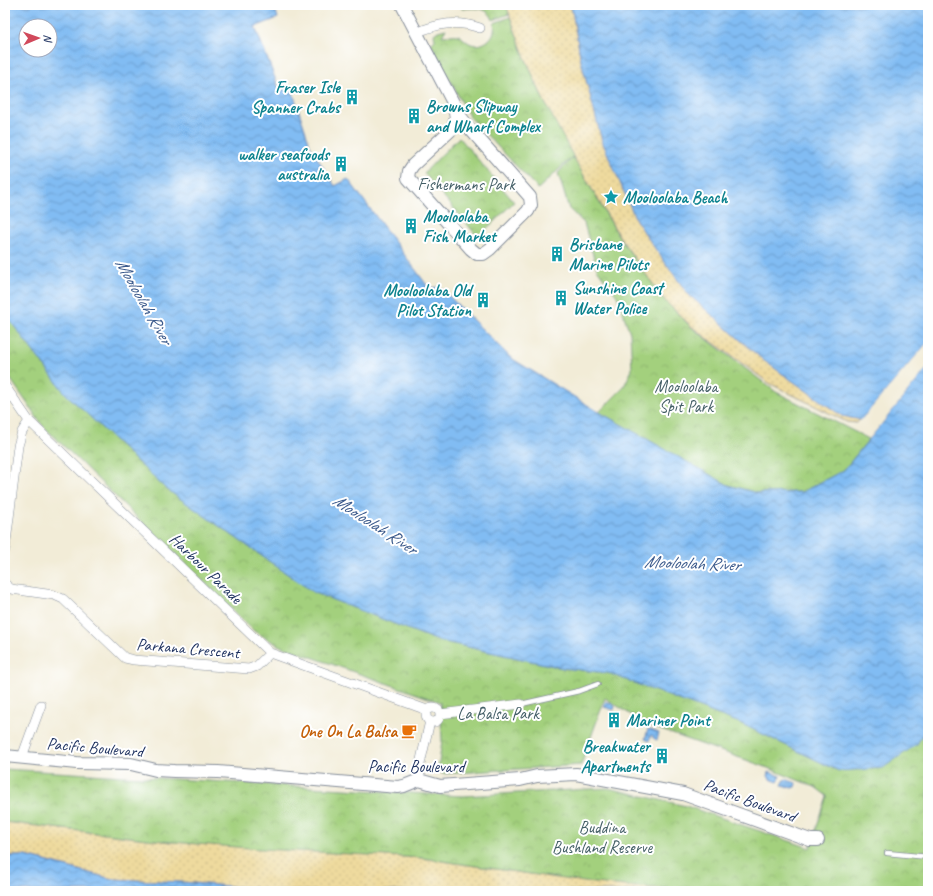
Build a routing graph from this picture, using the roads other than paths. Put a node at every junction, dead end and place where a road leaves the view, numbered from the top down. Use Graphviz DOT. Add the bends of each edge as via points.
graph roads {
  1 [pos="402,5"];
  2 [pos="480,28"];
  3 [pos="416,32"];
  4 [pos="454,106"];
  5 [pos="453,128"];
  6 [pos="471,130"];
  7 [pos="5,386"];
  8 [pos="29,421"];
  9 [pos="5,550"];
  10 [pos="5,584"];
  11 [pos="270,653"];
  12 [pos="598,684"];
  13 [pos="521,704"];
  14 [pos="41,705"];
  15 [pos="427,710"];
  16 [pos="440,714"];
  17 [pos="430,721"];
  18 [pos="5,756"];
  19 [pos="22,757"];
  20 [pos="419,780"];
  21 [pos="818,840"];
  22 [pos="887,853"];
  23 [pos="928,857"];
  1 -- 3 [label="street"];
  2 -- 3 [label="street" via="459,23 436,25"];
  3 -- 4 [label="street"];
  4 -- 5 [label="street" via="456,118"];
  4 -- 6 [label="street"];
  5 -- 6 [label="street"];
  5 -- 6 [label="street" via="413,165 408,178 471,249 477,254 483,254 528,211 531,201 528,193"];
  7 -- 8 [label="street, Harbour Parade"];
  8 -- 9 [label="street" via="18,446"];
  8 -- 11 [label="street, Harbour Parade"];
  10 -- 11 [label="street, Parkana Crescent" via="11,590 54,595 63,599 124,658 249,669 257,666"];
  11 -- 15 [label="street, Harbour Parade"];
  12 -- 13 [label="lane"];
  13 -- 16 [label="street"];
  14 -- 19 [label="street"];
  15 -- 16 [label="street" via="436,708"];
  15 -- 17 [label="street" via="426,717"];
  16 -- 17 [label="street" via="438,720"];
  17 -- 20 [label="street"];
  18 -- 19 [label="street, Pacific Boulevard"];
  19 -- 20 [label="street, Pacific Boulevard" via="77,763 131,764 156,770 218,772 398,786"];
  20 -- 21 [label="street, Pacific Boulevard" via="440,786 576,774 683,794 810,840"];
  22 -- 23 [label="lane"];
}
